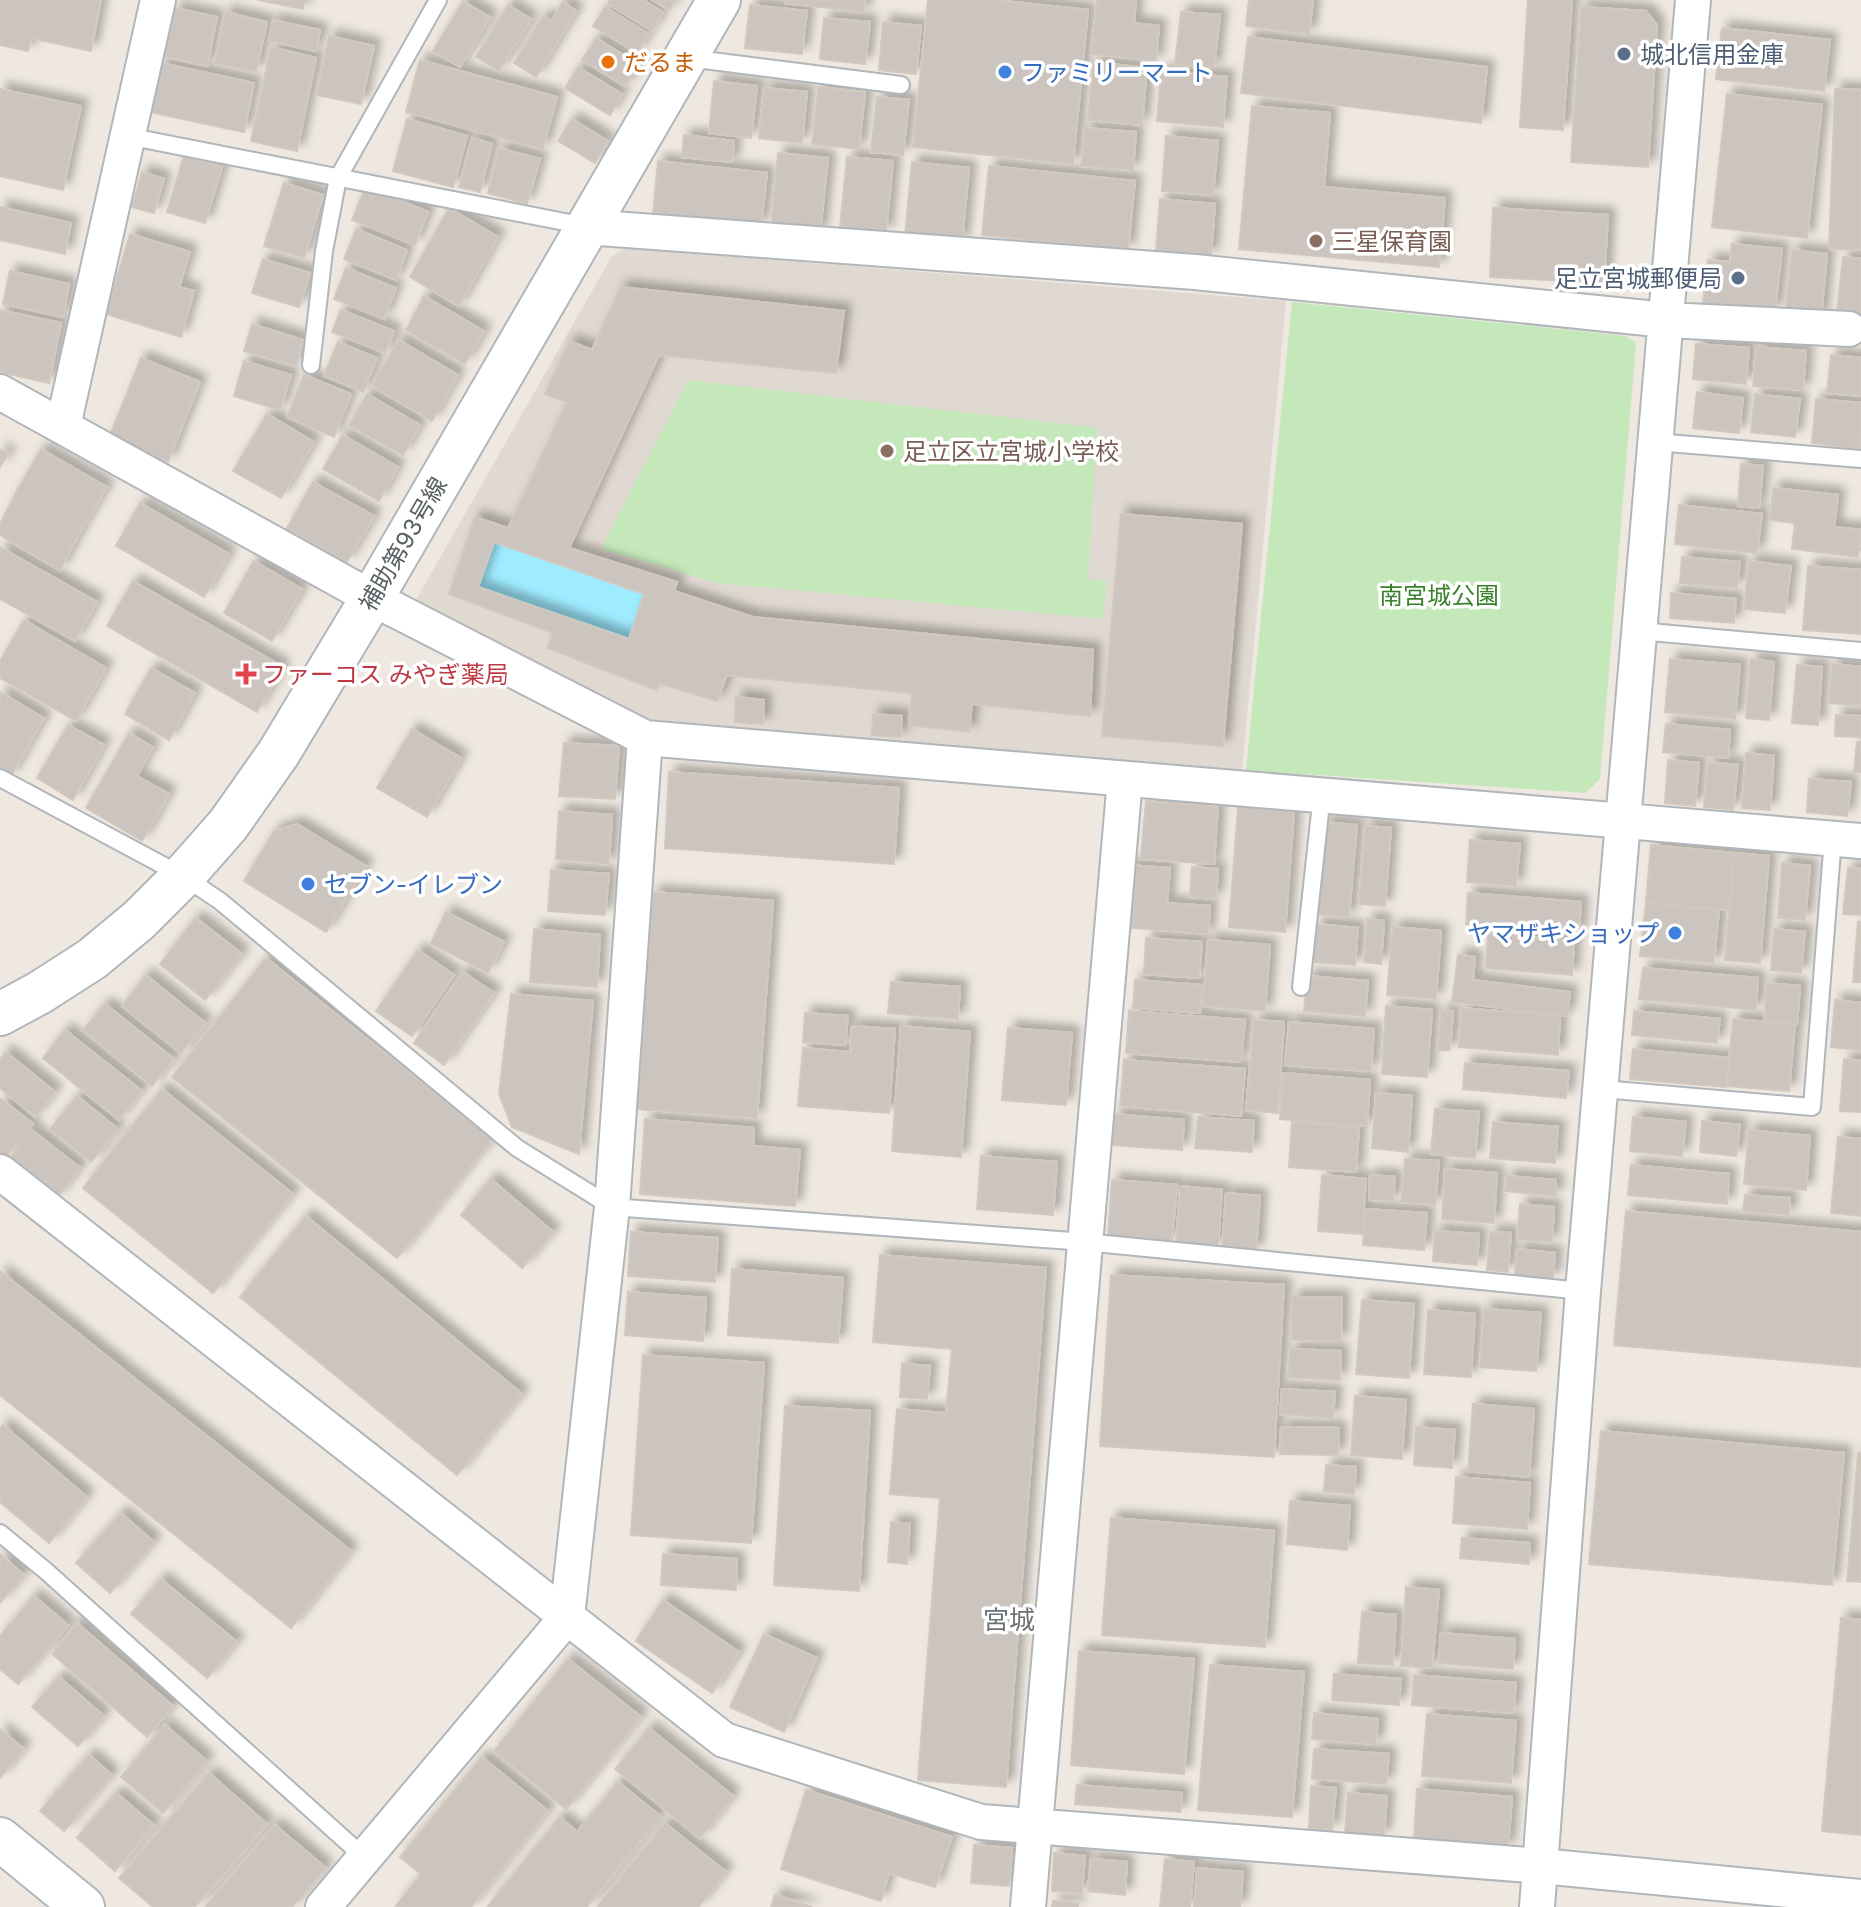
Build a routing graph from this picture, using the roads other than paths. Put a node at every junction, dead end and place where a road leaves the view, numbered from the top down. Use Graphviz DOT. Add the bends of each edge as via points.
graph roads {
  1 [pos="158,0"];
  2 [pos="438,0"];
  3 [pos="719,0"];
  4 [pos="1693,0"];
  5 [pos="686,57"];
  6 [pos="901,85"];
  7 [pos="127,136"];
  8 [pos="338,178"];
  9 [pos="586,227"];
  10 [pos="1666,320"];
  11 [pos="1849,329"];
  12 [pos="311,365"];
  13 [pos="0,392"];
  14 [pos="63,426"];
  15 [pos="1656,442"];
  16 [pos="1861,459"];
  17 [pos="372,598"];
  18 [pos="1639,631"];
  19 [pos="1861,651"];
  20 [pos="645,738"];
  21 [pos="0,778"];
  22 [pos="1125,779"];
  23 [pos="1322,794"];
  24 [pos="1624,820"];
  25 [pos="1847,839"];
  26 [pos="183,876"];
  27 [pos="1301,987"];
  28 [pos="0,1014"];
  29 [pos="1602,1089"];
  30 [pos="0,1172"];
  31 [pos="612,1207"];
  32 [pos="1085,1242"];
  33 [pos="1583,1291"];
  34 [pos="0,1533"];
  35 [pos="567,1617"];
  36 [pos="1035,1827"];
  37 [pos="0,1839"];
  38 [pos="365,1858"];
  39 [pos="1541,1866"];
  40 [pos="1861,1897"];
  41 [pos="83,1907"];
  42 [pos="323,1907"];
  43 [pos="1028,1907"];
  44 [pos="1537,1907"];
  1 -- 7 [label="street"];
  2 -- 8 [label="lane"];
  3 -- 5 [label="street, 補助第93号線"];
  4 -- 10 [label="street"];
  5 -- 6 [label="lane"];
  5 -- 9 [label="street, 補助第93号線"];
  7 -- 8 [label="lane"];
  7 -- 14 [label="street"];
  8 -- 9 [label="lane"];
  8 -- 12 [label="lane"];
  9 -- 10 [label="street" via="1195,272"];
  9 -- 17 [label="street, 補助第93号線"];
  10 -- 11 [label="street"];
  10 -- 15 [label="street"];
  13 -- 14 [label="street"];
  14 -- 17 [label="street"];
  15 -- 16 [label="lane"];
  15 -- 18 [label="street"];
  17 -- 20 [label="street"];
  17 -- 26 [label="street, 補助第93号線" via="278,754 228,825"];
  18 -- 19 [label="lane"];
  18 -- 24 [label="street"];
  20 -- 22 [label="street"];
  20 -- 31 [label="street"];
  21 -- 26 [label="lane"];
  22 -- 23 [label="street"];
  22 -- 32 [label="street"];
  23 -- 24 [label="street"];
  23 -- 27 [label="lane"];
  24 -- 25 [label="street"];
  24 -- 29 [label="street"];
  25 -- 29 [label="lane" via="1812,1107"];
  26 -- 28 [label="street, 補助第93号線" via="92,959"];
  26 -- 31 [label="lane" via="517,1148"];
  29 -- 33 [label="street"];
  30 -- 35 [label="street"];
  31 -- 32 [label="lane"];
  31 -- 35 [label="street"];
  32 -- 33 [label="lane"];
  32 -- 36 [label="street"];
  33 -- 39 [label="street"];
  34 -- 38 [label="lane"];
  35 -- 36 [label="street" via="724,1740 981,1822"];
  35 -- 38 [label="street"];
  36 -- 39 [label="street"];
  36 -- 43 [label="street"];
  37 -- 41 [label="street"];
  38 -- 42 [label="street"];
  39 -- 40 [label="street"];
  39 -- 44 [label="street"];
}
